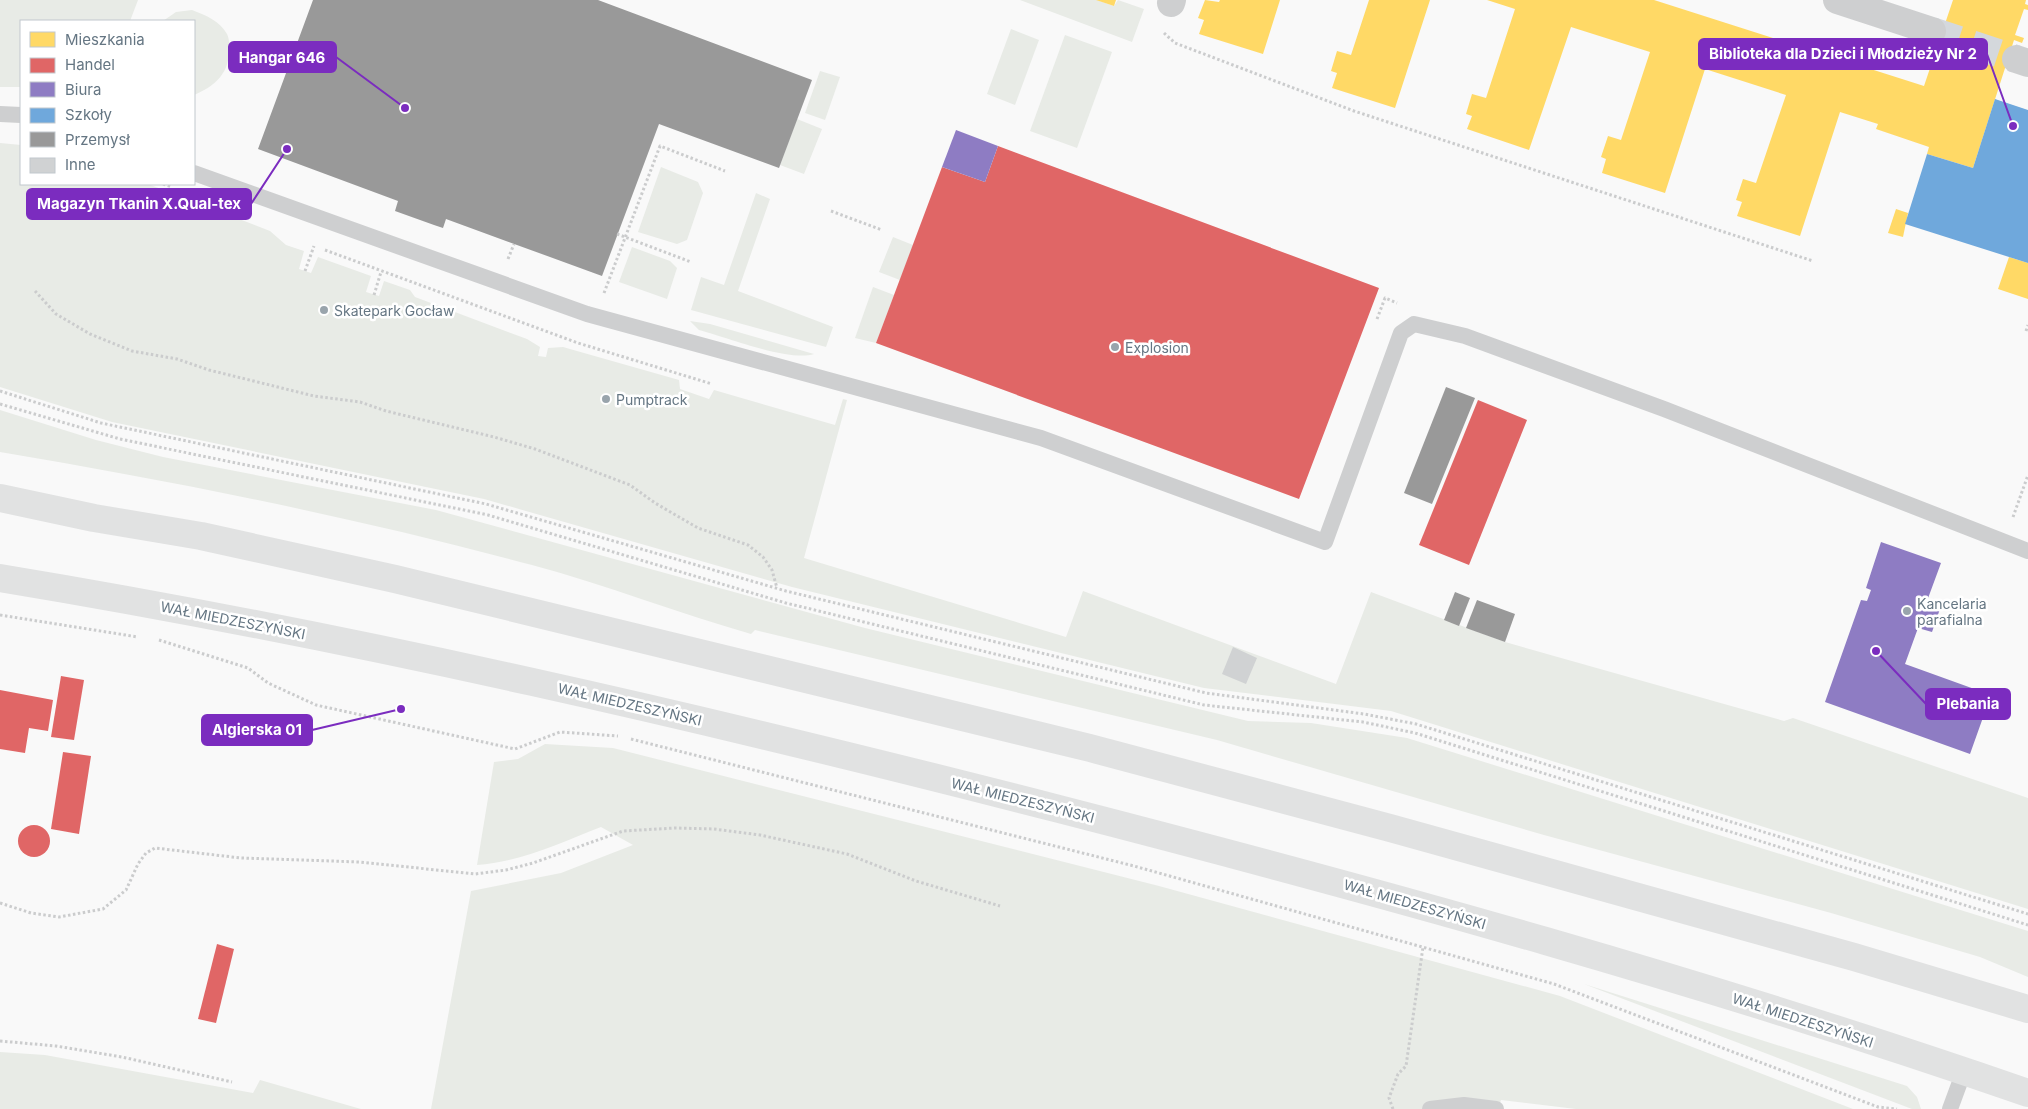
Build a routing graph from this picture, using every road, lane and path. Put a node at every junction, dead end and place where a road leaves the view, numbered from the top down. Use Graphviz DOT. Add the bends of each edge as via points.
graph roads {
  1 [pos="1837,0"];
  2 [pos="1171,2"];
  3 [pos="1932,31"];
  4 [pos="0,114"];
  5 [pos="20,115"];
  6 [pos="725,171"];
  7 [pos="195,172"];
  8 [pos="831,211"];
  9 [pos="882,230"];
  10 [pos="617,234"];
  11 [pos="625,237"];
  12 [pos="514,244"];
  13 [pos="314,246"];
  14 [pos="1813,260"];
  15 [pos="691,262"];
  16 [pos="506,264"];
  17 [pos="305,271"];
  18 [pos="381,272"];
  19 [pos="34,291"];
  20 [pos="374,294"];
  21 [pos="601,300"];
  22 [pos="1395,302"];
  23 [pos="2028,325"];
  24 [pos="1375,326"];
  25 [pos="2026,331"];
  26 [pos="0,391"];
  27 [pos="0,404"];
  28 [pos="2028,475"];
  29 [pos="3,497"];
  30 [pos="2003,541"];
  31 [pos="2028,551"];
  32 [pos="0,578"];
  33 [pos="778,589"];
  34 [pos="0,615"];
  35 [pos="146,638"];
  36 [pos="156,640"];
  37 [pos="0,903"];
  38 [pos="1000,906"];
  39 [pos="2028,914"];
  40 [pos="2028,925"];
  41 [pos="1423,947"];
  42 [pos="2028,1009"];
  43 [pos="0,1041"];
  44 [pos="1964,1071"];
  45 [pos="232,1082"];
  46 [pos="2028,1093"];
  47 [pos="1879,1108"];
  48 [pos="1394,1109"];
  49 [pos="1430,1109"];
  50 [pos="1496,1109"];
  51 [pos="1897,1109"];
  52 [pos="1950,1109"];
  1 -- 3 [label="street"];
  2 -- 14 [label="path" via="1162,28 1167,38 1175,43 1354,111"];
  4 -- 5 [label="lane"];
  6 -- 11 [label="path" via="660,146"];
  7 -- 30 [label="lane" via="587,314 1041,438 1325,542 1400,333 1414,324 1465,336 1654,405"];
  8 -- 9 [label="path"];
  10 -- 11 [label="path"];
  11 -- 15 [label="path"];
  11 -- 21 [label="path"];
  12 -- 16 [label="path"];
  13 -- 17 [label="path"];
  18 -- 20 [label="path"];
  19 -- 33 [label="path" via="56,314 90,334 132,351 177,359 314,396 360,402 494,437 630,485 698,528 748,545 763,557 772,570"];
  22 -- 24 [label="path" via="1385,298"];
  23 -- 25 [label="path"];
  26 -- 33 [label="path" via="101,423 486,504"];
  27 -- 40 [label="path" via="120,439 488,515 786,603 1204,705 1363,722 1415,733"];
  28 -- 30 [label="path"];
  29 -- 42 [label="main road" via="395,579 1090,748 1463,848"];
  30 -- 31 [label="lane"];
  32 -- 44 [label="main road, WAŁ MIEDZESZYŃSKI" via="214,616 507,676 919,773 1418,904 1612,960"];
  33 -- 39 [label="path" via="1206,693 1416,724"];
  34 -- 35 [label="path"];
  36 -- 41 [label="path" via="248,668 268,683 316,705 515,749 560,732 617,736 1134,866"];
  37 -- 38 [label="path" via="31,913 59,917 103,909 126,890 138,864 146,853 155,848 241,858 360,862 475,874 533,863 623,831 675,828 760,835 847,854"];
  41 -- 47 [label="path" via="1554,984"];
  41 -- 48 [label="path" via="1406,1066 1398,1074 1389,1098"];
  43 -- 45 [label="path" via="122,1057"];
  44 -- 46 [label="main road, WAŁ MIEDZESZYŃSKI"];
  44 -- 52 [label="lane"];
  47 -- 51 [label="path"];
  49 -- 50 [label="lane" via="1464,1105"];
}
